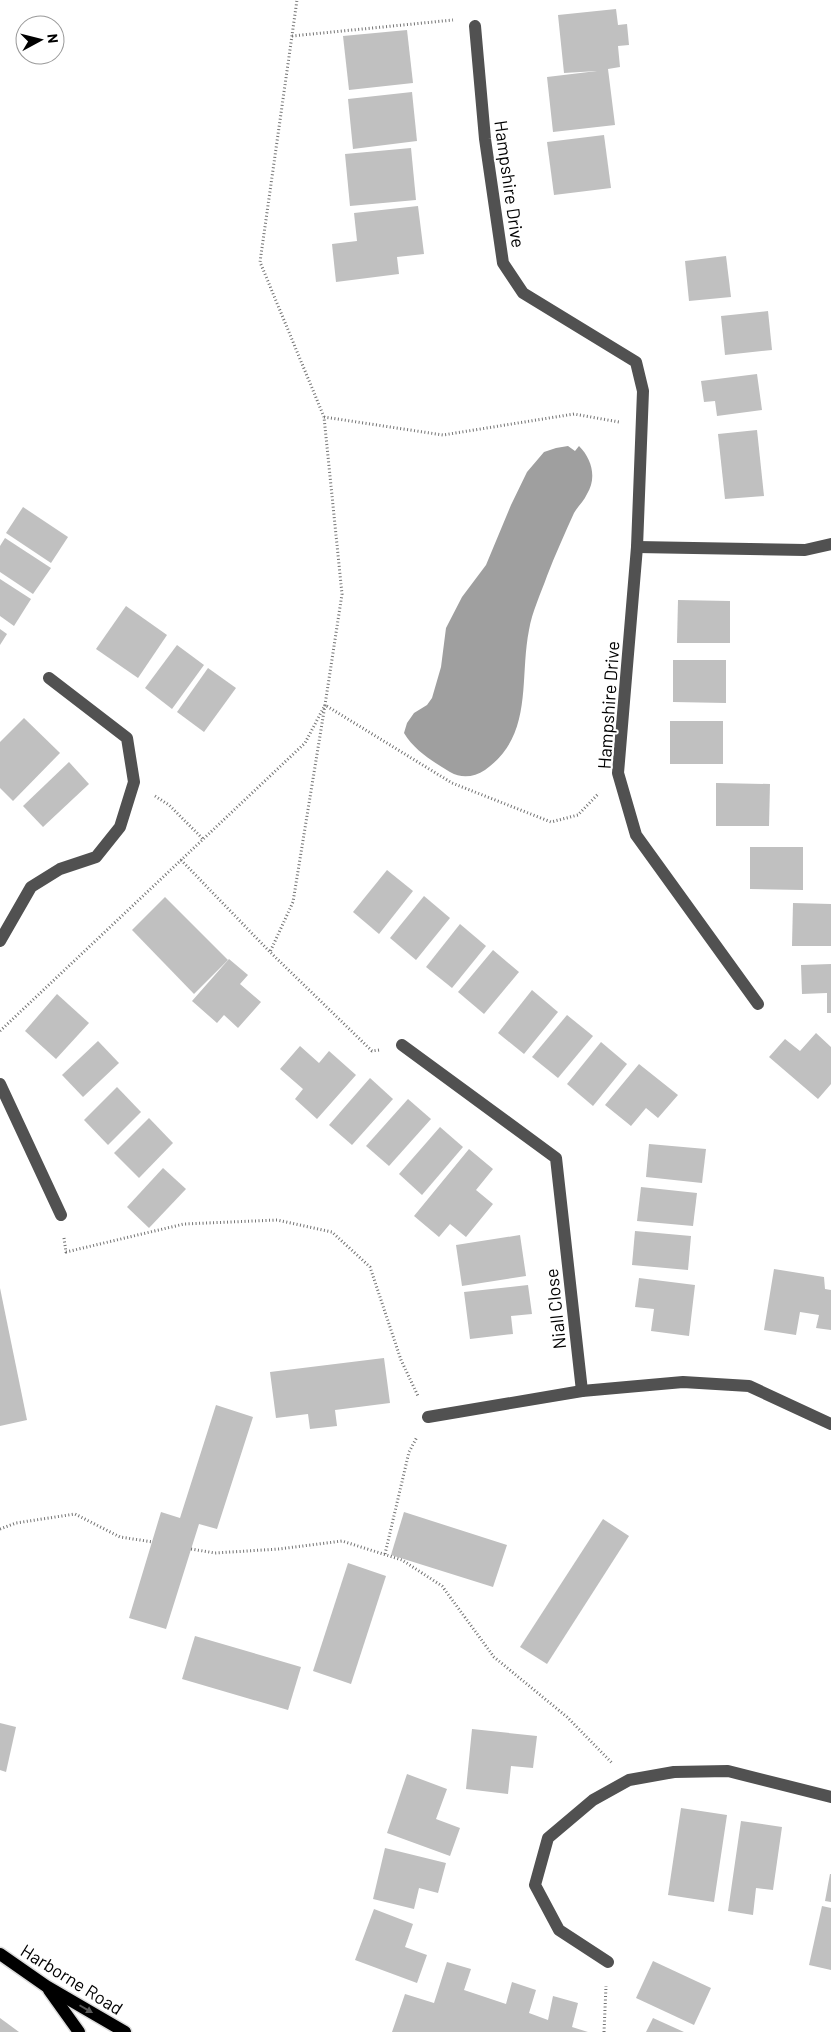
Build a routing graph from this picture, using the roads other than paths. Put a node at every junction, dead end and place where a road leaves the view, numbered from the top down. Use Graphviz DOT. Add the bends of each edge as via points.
graph roads {
  1 [pos="475,26"];
  2 [pos="831,544"];
  3 [pos="637,547"];
  4 [pos="49,678"];
  5 [pos="0,941"];
  6 [pos="758,1004"];
  7 [pos="402,1045"];
  8 [pos="0,1084"];
  9 [pos="61,1215"];
  10 [pos="582,1391"];
  11 [pos="428,1417"];
  12 [pos="831,1424"];
  13 [pos="831,1797"];
  14 [pos="0,1954"];
  15 [pos="608,1962"];
  16 [pos="46,1986"];
  17 [pos="79,2032"];
  18 [pos="125,2032"];
  1 -- 3 [label="street, Hampshire Drive" via="485,139 503,263 524,293 636,362 643,391"];
  2 -- 3 [label="street" via="805,550"];
  3 -- 6 [label="street, Hampshire Drive" via="618,773 636,834"];
  4 -- 5 [label="street" via="127,738 134,782 120,827 96,857 60,869 31,887"];
  7 -- 10 [label="street, Niall Close" via="556,1158"];
  8 -- 9 [label="street"];
  10 -- 11 [label="street"];
  10 -- 12 [label="street" via="683,1382 749,1386"];
  13 -- 15 [label="street" via="728,1771 674,1772 628,1780 593,1800 548,1838 535,1885 559,1930"];
  14 -- 16 [label="main road, Harborne Road"];
  16 -- 17 [label="main road"];
  16 -- 18 [label="main road, Harborne Road, one-way"];
}
